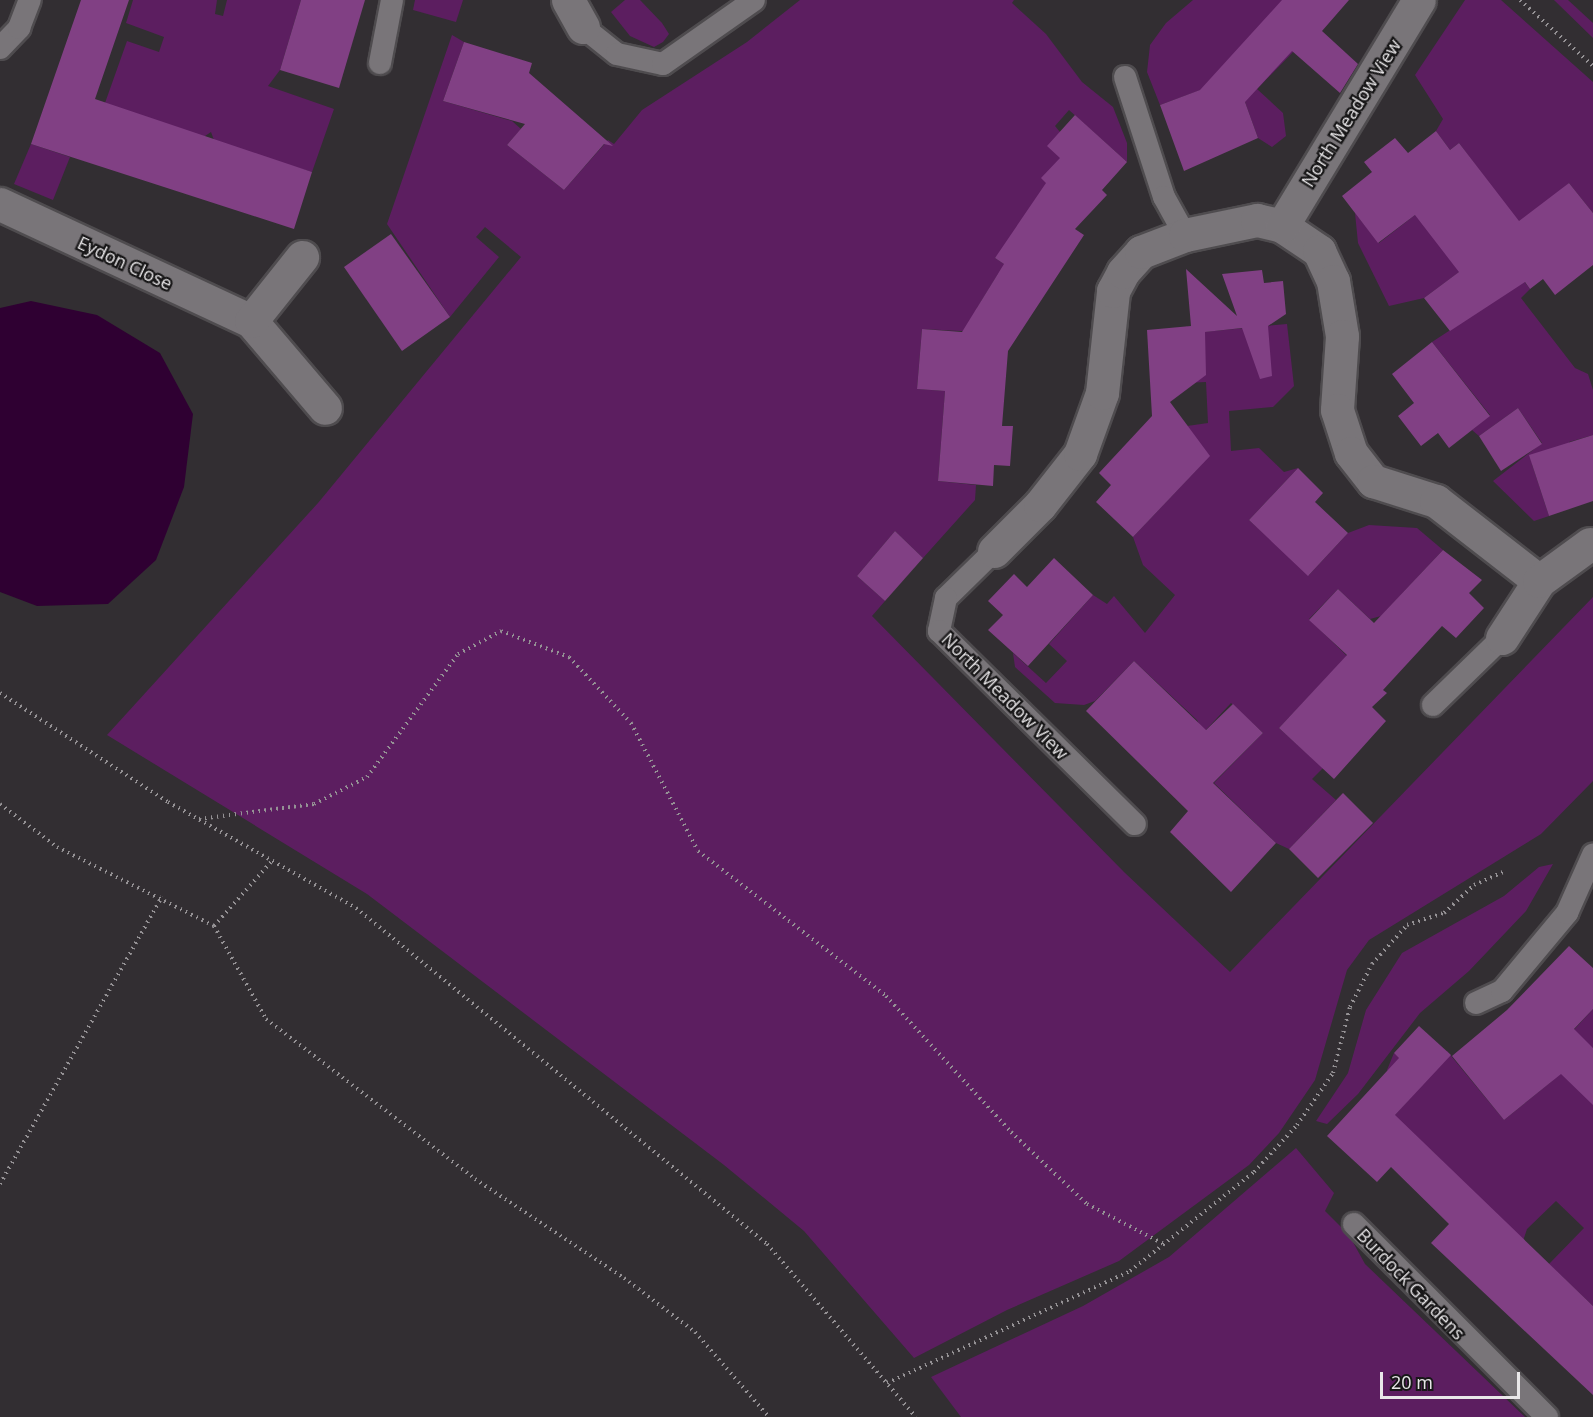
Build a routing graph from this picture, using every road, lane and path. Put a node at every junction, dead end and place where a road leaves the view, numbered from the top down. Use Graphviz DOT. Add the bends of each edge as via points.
graph roads {
  1 [pos="30,0"];
  2 [pos="392,0"];
  3 [pos="754,0"];
  4 [pos="1419,0"];
  5 [pos="1520,0"];
  6 [pos="575,14"];
  7 [pos="0,48"];
  8 [pos="380,63"];
  9 [pos="1593,66"];
  10 [pos="1125,77"];
  11 [pos="0,204"];
  12 [pos="1282,226"];
  13 [pos="1185,235"];
  14 [pos="302,257"];
  15 [pos="251,321"];
  16 [pos="325,408"];
  17 [pos="1592,543"];
  18 [pos="994,551"];
  19 [pos="1539,581"];
  20 [pos="1502,638"];
  21 [pos="0,693"];
  22 [pos="1433,705"];
  23 [pos="0,804"];
  24 [pos="199,819"];
  25 [pos="1135,824"];
  26 [pos="1593,855"];
  27 [pos="273,861"];
  28 [pos="1505,871"];
  29 [pos="162,897"];
  30 [pos="214,926"];
  31 [pos="1476,1003"];
  32 [pos="0,1184"];
  33 [pos="1354,1224"];
  34 [pos="1164,1244"];
  35 [pos="887,1383"];
  36 [pos="769,1417"];
  37 [pos="916,1417"];
  38 [pos="1547,1417"];
  1 -- 7 [label="lane" via="19,28"];
  2 -- 8 [label="lane"];
  3 -- 6 [label="lane" via="663,64 617,54"];
  4 -- 12 [label="street, North Meadow View"];
  5 -- 9 [label="path"];
  10 -- 13 [label="lane" via="1164,197"];
  11 -- 15 [label="street, Eydon Close"];
  12 -- 13 [label="street, North Meadow View" via="1257,220"];
  12 -- 19 [label="street, North Meadow View" via="1319,251 1333,281 1342,336 1337,410 1351,453 1373,481 1436,501"];
  13 -- 18 [label="street, North Meadow View" via="1141,252 1123,272 1113,291 1102,393 1080,454 1040,505"];
  14 -- 15 [label="street"];
  15 -- 16 [label="street, Eydon Close"];
  17 -- 19 [label="street"];
  18 -- 25 [label="lane, North Meadow View" via="946,597 939,631"];
  19 -- 20 [label="street"];
  20 -- 22 [label="lane"];
  21 -- 24 [label="path"];
  23 -- 29 [label="path" via="57,847"];
  24 -- 27 [label="path"];
  24 -- 34 [label="path" via="314,804 367,777 458,654 501,631 570,657 631,723 698,851 886,996 1011,1132 1087,1204"];
  26 -- 31 [label="lane" via="1567,913 1502,991"];
  27 -- 30 [label="path"];
  27 -- 35 [label="path" via="356,909 767,1244"];
  28 -- 34 [label="path" via="1474,885 1444,912 1407,925 1372,964 1350,1007 1333,1073 1297,1125 1254,1172"];
  29 -- 30 [label="path"];
  29 -- 32 [label="path"];
  30 -- 36 [label="path" via="266,1019 475,1179 695,1332"];
  33 -- 38 [label="lane, Burdock Gardens"];
  34 -- 35 [label="path" via="1130,1271"];
  35 -- 37 [label="path"];
}
